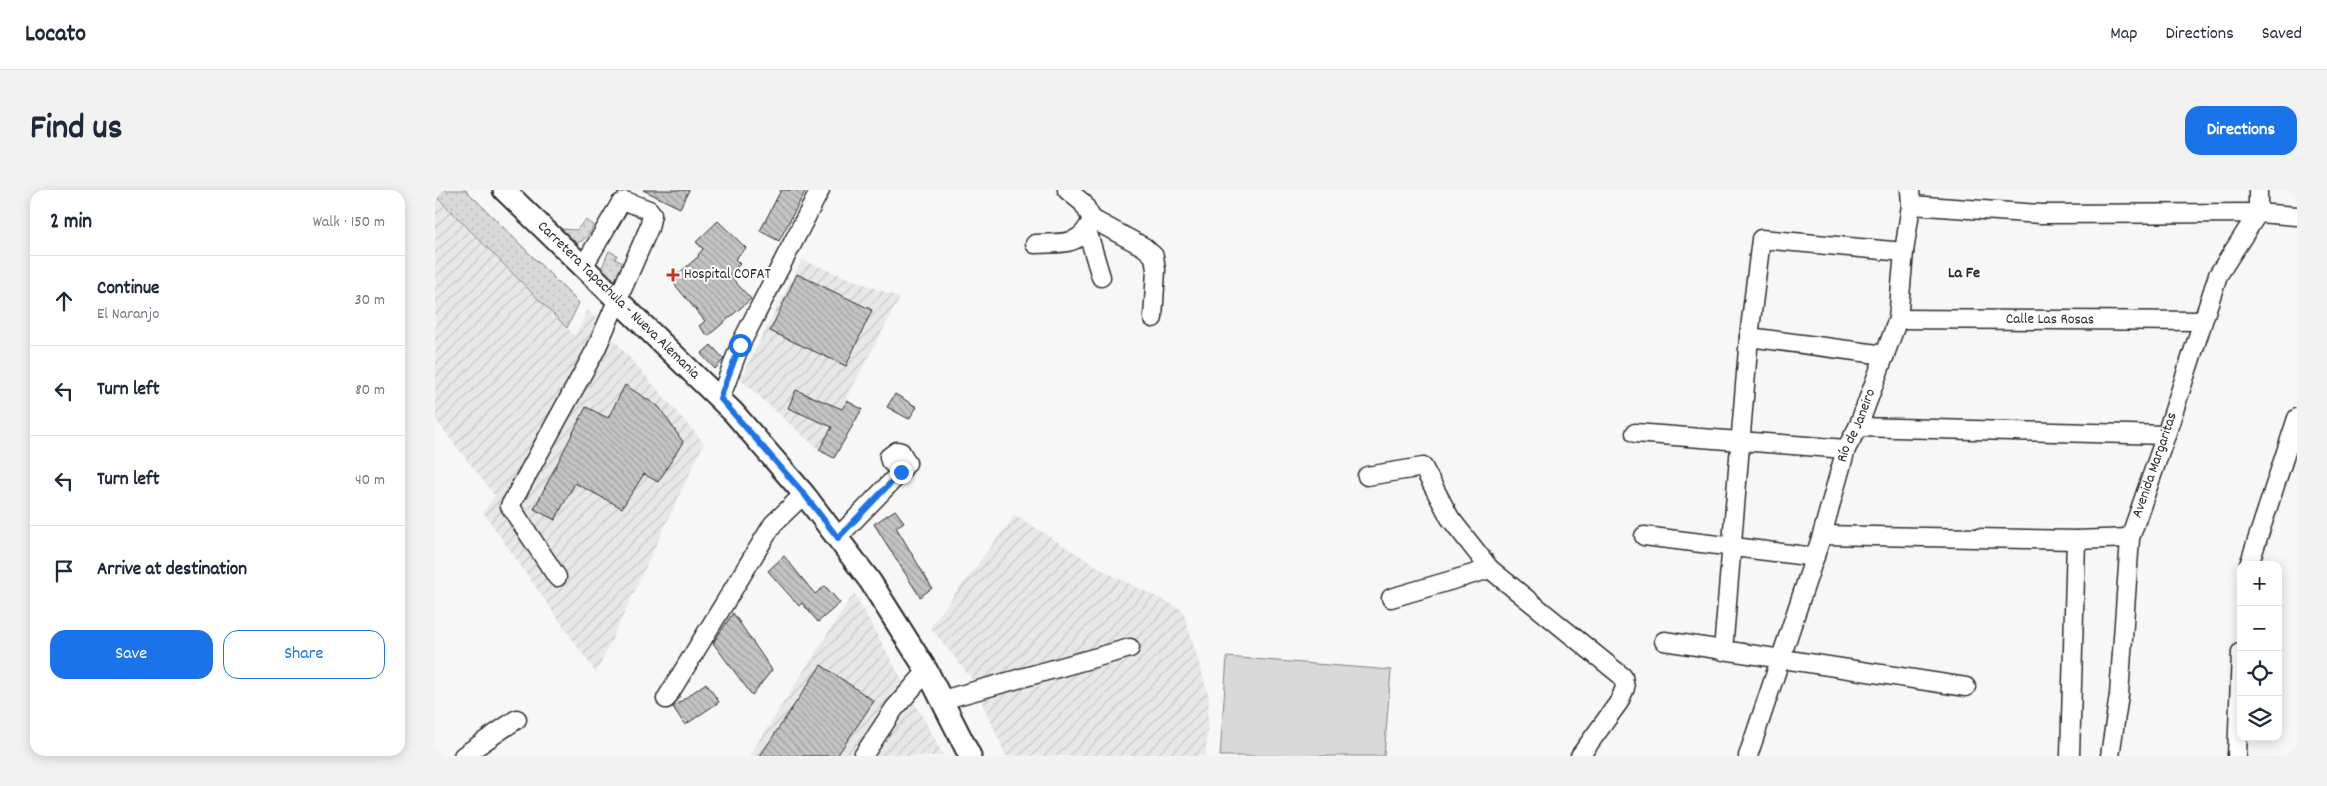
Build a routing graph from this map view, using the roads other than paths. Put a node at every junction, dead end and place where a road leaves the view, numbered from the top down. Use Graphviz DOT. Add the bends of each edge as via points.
graph roads {
  1 [pos="504,190"];
  2 [pos="820,190"];
  3 [pos="1067,190"];
  4 [pos="2258,190"];
  5 [pos="1911,197"];
  6 [pos="2258,213"];
  7 [pos="2297,216"];
  8 [pos="1089,225"];
  9 [pos="1035,244"];
  10 [pos="1904,252"];
  11 [pos="583,267"];
  12 [pos="1101,277"];
  13 [pos="617,298"];
  14 [pos="1153,318"];
  15 [pos="1898,319"];
  16 [pos="2202,321"];
  17 [pos="1749,337"];
  18 [pos="1885,354"];
  19 [pos="720,398"];
  20 [pos="2297,418"];
  21 [pos="1857,427"];
  22 [pos="1635,433"];
  23 [pos="2166,435"];
  24 [pos="1741,441"];
  25 [pos="1847,449"];
  26 [pos="901,472"];
  27 [pos="1367,476"];
  28 [pos="804,494"];
  29 [pos="1822,535"];
  30 [pos="1644,536"];
  31 [pos="838,538"];
  32 [pos="2130,538"];
  33 [pos="2076,540"];
  34 [pos="1730,547"];
  35 [pos="1815,557"];
  36 [pos="2250,561"];
  37 [pos="1490,569"];
  38 [pos="557,577"];
  39 [pos="1391,598"];
  40 [pos="1664,641"];
  41 [pos="1130,648"];
  42 [pos="1723,651"];
  43 [pos="1782,660"];
  44 [pos="927,671"];
  45 [pos="1966,686"];
  46 [pos="2239,696"];
  47 [pos="666,699"];
  48 [pos="942,700"];
  49 [pos="517,719"];
  50 [pos="463,756"];
  51 [pos="863,756"];
  52 [pos="970,756"];
  53 [pos="1581,756"];
  54 [pos="1748,756"];
  55 [pos="2070,756"];
  56 [pos="2111,756"];
  57 [pos="2237,756"];
  1 -- 11 [label="main road, Carretera Tapachula - Nueva Alemania"];
  2 -- 19 [label="street" via="740,345"];
  3 -- 8 [label="street" via="1083,203"];
  4 -- 6 [label="street"];
  5 -- 6 [label="street" via="2041,214"];
  5 -- 10 [label="street, Río de Janeiro"];
  6 -- 7 [label="street"];
  6 -- 16 [label="street, Avenida Margaritas" via="2218,274"];
  8 -- 9 [label="street" via="1081,238"];
  8 -- 12 [label="street"];
  8 -- 14 [label="street" via="1144,247 1154,256"];
  10 -- 15 [label="street, Río de Janeiro"];
  10 -- 17 [label="street" via="1761,240"];
  11 -- 13 [label="main road, Carretera Tapachula - Nueva Alemania"];
  11 -- 13 [label="street" via="620,204 625,201 649,210 649,228"];
  13 -- 19 [label="main road, Carretera Tapachula - Nueva Alemania"];
  13 -- 38 [label="street" via="596,349 510,506"];
  15 -- 16 [label="street, Calle Las Rosas"];
  15 -- 18 [label="street, Río de Janeiro"];
  16 -- 23 [label="street, Avenida Margaritas"];
  17 -- 18 [label="street"];
  17 -- 24 [label="street"];
  18 -- 21 [label="street, Río de Janeiro"];
  19 -- 28 [label="main road, Carretera Tapachula - Nueva Alemania"];
  20 -- 36 [label="street"];
  21 -- 23 [label="street"];
  21 -- 25 [label="street, Río de Janeiro"];
  22 -- 24 [label="street"];
  23 -- 32 [label="street, Avenida Margaritas"];
  24 -- 25 [label="street"];
  24 -- 34 [label="street"];
  25 -- 29 [label="street, Río de Janeiro"];
  26 -- 31 [label="street"];
  27 -- 37 [label="street" via="1423,467 1449,518"];
  28 -- 31 [label="main road, Carretera Tapachula - Nueva Alemania"];
  28 -- 47 [label="street" via="773,524"];
  29 -- 33 [label="street"];
  29 -- 35 [label="street, Río de Janeiro"];
  30 -- 34 [label="street"];
  31 -- 44 [label="main road, Carretera Tapachula - Nueva Alemania" via="870,581"];
  32 -- 33 [label="street"];
  32 -- 56 [label="street, Avenida Margaritas" via="2119,694"];
  33 -- 55 [label="street"];
  34 -- 35 [label="street"];
  34 -- 42 [label="street"];
  35 -- 43 [label="street, Río de Janeiro"];
  37 -- 39 [label="street"];
  37 -- 53 [label="street" via="1623,677 1625,688 1619,702"];
  40 -- 42 [label="street"];
  41 -- 48 [label="street"];
  42 -- 43 [label="street"];
  43 -- 45 [label="street"];
  43 -- 54 [label="street, Río de Janeiro"];
  44 -- 48 [label="main road, Carretera Tapachula - Nueva Alemania"];
  44 -- 51 [label="street" via="894,709"];
  46 -- 57 [label="street"];
  48 -- 52 [label="main road, Carretera Tapachula - Nueva Alemania"];
  49 -- 50 [label="street"];
}
